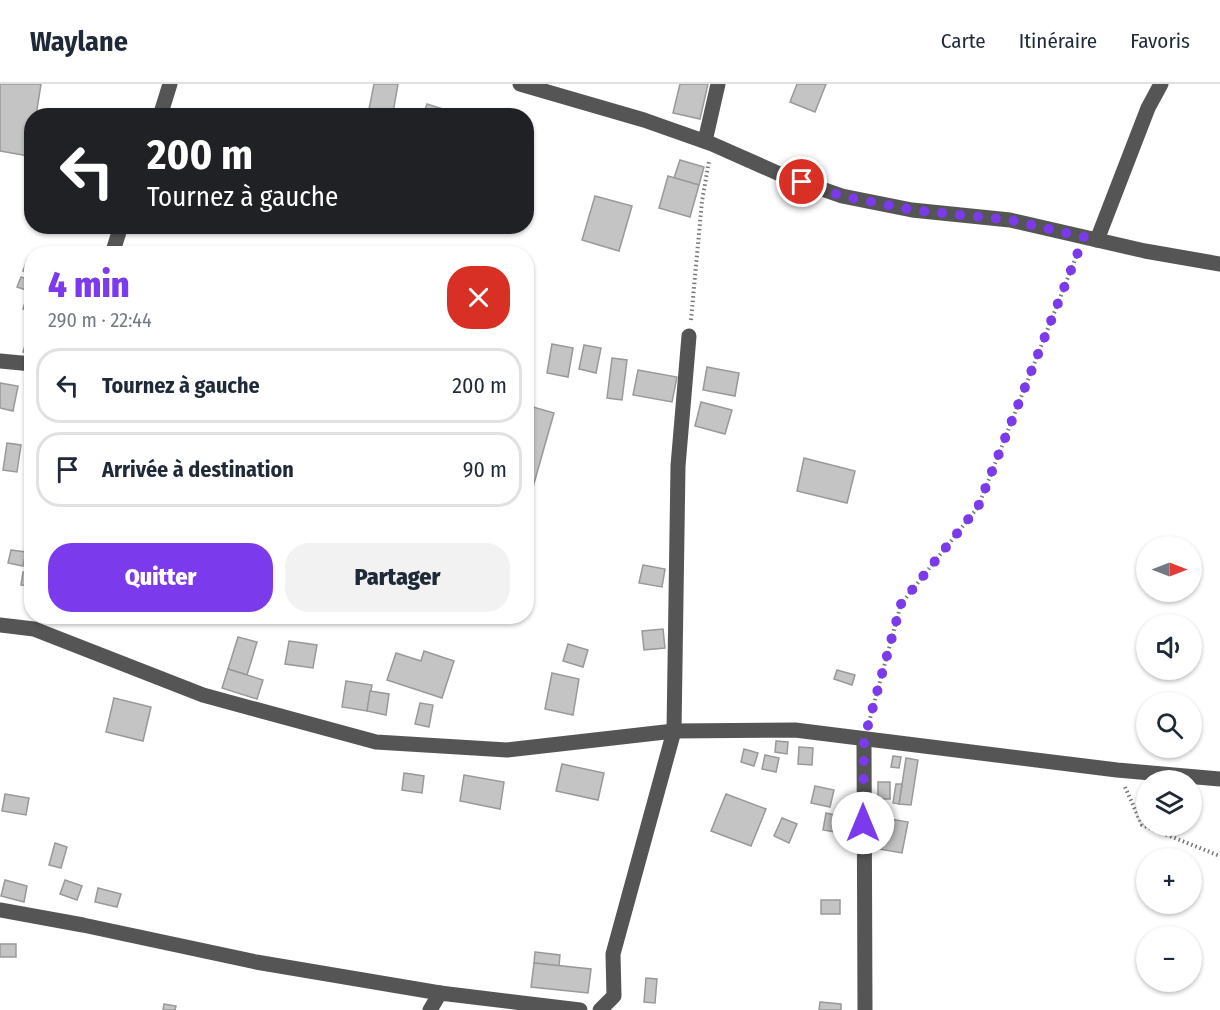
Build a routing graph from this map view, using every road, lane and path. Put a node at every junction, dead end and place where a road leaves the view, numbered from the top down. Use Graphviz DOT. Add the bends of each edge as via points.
graph roads {
  1 [pos="171,84"];
  2 [pos="520,84"];
  3 [pos="718,84"];
  4 [pos="1161,84"];
  5 [pos="163,108"];
  6 [pos="709,142"];
  7 [pos="1091,238"];
  8 [pos="1220,264"];
  9 [pos="689,336"];
  10 [pos="0,361"];
  11 [pos="24,363"];
  12 [pos="0,625"];
  13 [pos="674,731"];
  14 [pos="864,740"];
  15 [pos="1117,770"];
  16 [pos="1220,779"];
  17 [pos="1220,856"];
  18 [pos="0,910"];
  19 [pos="440,993"];
  20 [pos="430,1010"];
  21 [pos="580,1010"];
  22 [pos="600,1010"];
  23 [pos="865,1010"];
  1 -- 5 [label="street"];
  2 -- 6 [label="street"];
  3 -- 6 [label="street"];
  4 -- 7 [label="street"];
  6 -- 7 [label="street" via="782,175 842,196 912,210 1010,220"];
  6 -- 9 [label="path"];
  7 -- 8 [label="street"];
  7 -- 14 [label="path" via="978,507 901,604"];
  9 -- 13 [label="street" via="678,466"];
  10 -- 11 [label="street"];
  12 -- 13 [label="street" via="34,629 203,695 376,742 507,750"];
  13 -- 14 [label="street" via="795,730"];
  13 -- 22 [label="street" via="613,954 614,996"];
  14 -- 15 [label="street"];
  14 -- 23 [label="street"];
  15 -- 16 [label="street"];
  15 -- 17 [label="path" via="1142,825"];
  18 -- 19 [label="street" via="256,962"];
  19 -- 20 [label="street"];
  19 -- 21 [label="street"];
}
